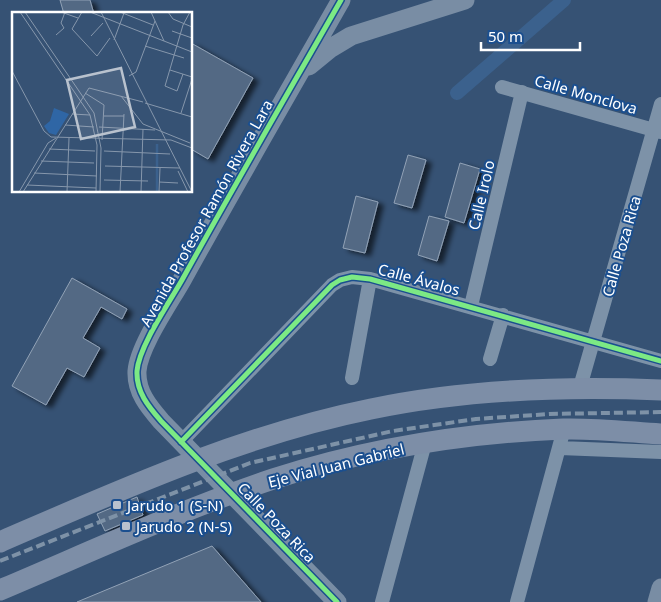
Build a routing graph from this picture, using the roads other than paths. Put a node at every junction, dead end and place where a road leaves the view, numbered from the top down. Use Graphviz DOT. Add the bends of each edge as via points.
graph roads {
  1 [pos="341,0"];
  2 [pos="460,1"];
  3 [pos="299,74"];
  4 [pos="502,88"];
  5 [pos="522,92"];
  6 [pos="661,104"];
  7 [pos="657,131"];
  8 [pos="370,279"];
  9 [pos="471,306"];
  10 [pos="503,315"];
  11 [pos="593,341"];
  12 [pos="490,359"];
  13 [pos="661,361"];
  14 [pos="352,378"];
  15 [pos="580,387"];
  16 [pos="661,390"];
  17 [pos="661,434"];
  18 [pos="562,438"];
  19 [pos="181,442"];
  20 [pos="425,443"];
  21 [pos="661,452"];
  22 [pos="198,460"];
  23 [pos="232,493"];
  24 [pos="0,542"];
  25 [pos="661,588"];
  26 [pos="0,590"];
  27 [pos="337,602"];
  28 [pos="382,602"];
  29 [pos="517,602"];
  30 [pos="657,602"];
  1 -- 3 [label="street, Avenida Profesor Ramón Rivera Lara"];
  2 -- 3 [label="street" via="351,36"];
  3 -- 19 [label="street, Avenida Profesor Ramón Rivera Lara" via="213,223 140,360 138,380 147,405"];
  4 -- 5 [label="street, Calle Monclova"];
  5 -- 7 [label="street, Calle Monclova"];
  5 -- 9 [label="street, Calle Irolo"];
  6 -- 7 [label="street, Calle Poza Rica"];
  7 -- 11 [label="street, Calle Poza Rica"];
  8 -- 9 [label="street, Calle Ávalos"];
  8 -- 14 [label="street"];
  8 -- 19 [label="street, Calle Ávalos" via="352,277 332,285"];
  9 -- 10 [label="street, Calle Ávalos"];
  10 -- 11 [label="street, Calle Ávalos"];
  10 -- 12 [label="street"];
  11 -- 13 [label="street, Calle Ávalos"];
  11 -- 15 [label="street, Calle Poza Rica"];
  15 -- 16 [label="main road"];
  15 -- 22 [label="main road" via="492,392 369,409 269,436"];
  17 -- 18 [label="main road, Eje Vial Juan Gabriel"];
  18 -- 20 [label="main road, Eje Vial Juan Gabriel" via="489,435"];
  18 -- 21 [label="street"];
  18 -- 29 [label="street"];
  19 -- 22 [label="street, Avenida Profesor Ramón Rivera Lara"];
  20 -- 23 [label="main road, Eje Vial Juan Gabriel" via="329,464"];
  20 -- 28 [label="street"];
  22 -- 23 [label="street, Calle Poza Rica"];
  22 -- 24 [label="main road"];
  23 -- 26 [label="main road, Eje Vial Juan Gabriel"];
  23 -- 27 [label="street, Calle Poza Rica"];
  25 -- 30 [label="street"];
}
